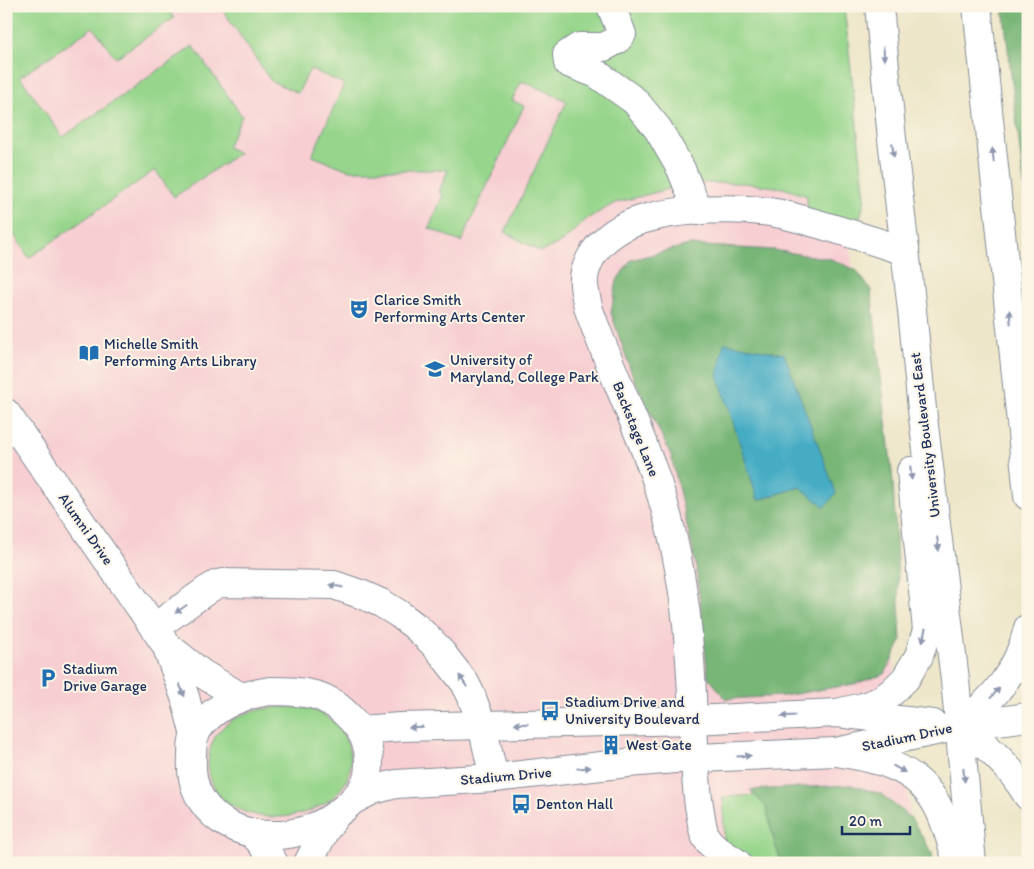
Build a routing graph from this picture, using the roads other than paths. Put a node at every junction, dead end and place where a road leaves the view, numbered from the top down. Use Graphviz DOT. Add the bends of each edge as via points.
graph roads {
  1 [pos="611,6"];
  2 [pos="879,6"];
  3 [pos="977,6"];
  4 [pos="698,211"];
  5 [pos="905,251"];
  6 [pos="922,409"];
  7 [pos="6,413"];
  8 [pos="1028,496"];
  9 [pos="1028,628"];
  10 [pos="160,636"];
  11 [pos="241,697"];
  12 [pos="837,713"];
  13 [pos="1028,717"];
  14 [pos="693,720"];
  15 [pos="482,725"];
  16 [pos="959,726"];
  17 [pos="361,730"];
  18 [pos="194,736"];
  19 [pos="836,752"];
  20 [pos="695,758"];
  21 [pos="494,778"];
  22 [pos="1028,796"];
  23 [pos="344,807"];
  24 [pos="253,834"];
  25 [pos="274,863"];
  26 [pos="308,863"];
  27 [pos="737,863"];
  28 [pos="958,863"];
  29 [pos="972,863"];
  1 -- 4 [label="street" via="622,34 604,46 579,47 567,55 568,63 598,74 635,101 658,129 681,168"];
  2 -- 5 [label="street, University Boulevard East, one-way"];
  8 -- 3 [label="street, one-way"];
  4 -- 5 [label="street, Backstage Lane" via="749,210 780,214"];
  4 -- 14 [label="street, Backstage Lane" via="663,215 625,226 600,244 585,269 584,279 589,310 666,510 682,581"];
  5 -- 6 [label="street, University Boulevard East"];
  6 -- 12 [label="street, one-way" via="909,458 927,630 910,671 892,692 863,707"];
  6 -- 16 [label="street, University Boulevard East, one-way"];
  7 -- 10 [label="street, Alumni Drive"];
  16 -- 9 [label="street, one-way" via="978,712 1010,674"];
  10 -- 11 [label="street" via="201,673"];
  15 -- 10 [label="street, one-way" via="465,683 431,641 381,603 334,585 223,582 207,590"];
  10 -- 18 [label="street, one-way" via="185,697"];
  11 -- 17 [label="street" via="270,691 315,695 343,710"];
  11 -- 18 [label="street" via="216,712"];
  12 -- 14 [label="street, Stadium Drive, one-way"];
  12 -- 16 [label="street, Stadium Drive"];
  13 -- 16 [label="street"];
  14 -- 15 [label="street, Stadium Drive, one-way"];
  14 -- 20 [label="street, Backstage Lane"];
  15 -- 17 [label="street, Stadium Drive, one-way"];
  15 -- 21 [label="street"];
  16 -- 19 [label="street, Stadium Drive"];
  16 -- 22 [label="street" via="992,751"];
  16 -- 29 [label="street, University Boulevard East, one-way"];
  17 -- 23 [label="street" via="368,747 369,773 362,790"];
  18 -- 24 [label="street" via="192,777 204,804 222,821"];
  20 -- 19 [label="street, Stadium Drive, one-way"];
  19 -- 28 [label="street, one-way" via="896,766 911,776 937,805"];
  21 -- 20 [label="street, Stadium Drive, one-way"];
  20 -- 27 [label="street, Backstage Lane" via="701,818 707,838"];
  21 -- 23 [label="street, Stadium Drive" via="396,784 373,790"];
  23 -- 24 [label="street" via="312,828 271,835"];
  23 -- 26 [label="street" via="324,832"];
  24 -- 25 [label="street"];
}
